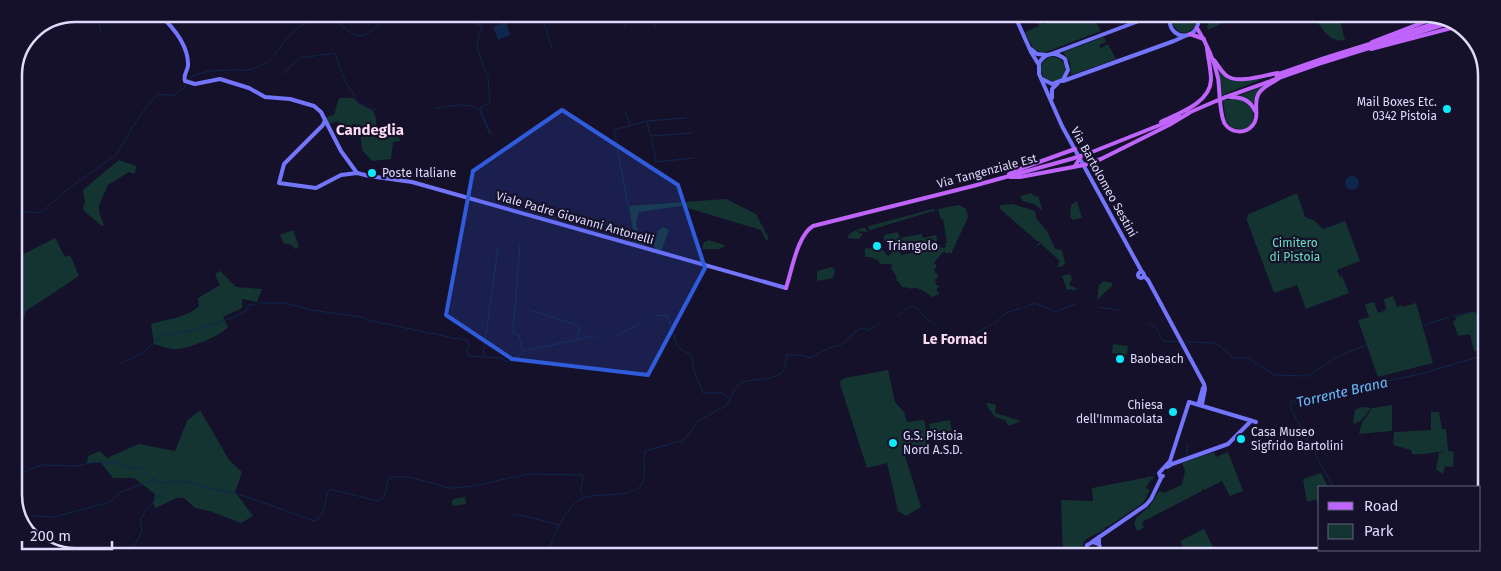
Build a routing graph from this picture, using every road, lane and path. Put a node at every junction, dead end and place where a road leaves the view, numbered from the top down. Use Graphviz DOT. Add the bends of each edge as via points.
graph roads {
  1 [pos="166,22"];
  2 [pos="1018,22"];
  3 [pos="1136,22"];
  4 [pos="1170,22"];
  5 [pos="1198,22"];
  6 [pos="1426,22"];
  7 [pos="1437,24"];
  8 [pos="1442,25"];
  9 [pos="1197,28"];
  10 [pos="1449,28"];
  11 [pos="1188,35"];
  12 [pos="1205,42"];
  13 [pos="1028,44"];
  14 [pos="1376,44"];
  15 [pos="1361,49"];
  16 [pos="1049,55"];
  17 [pos="1212,56"];
  18 [pos="1039,66"];
  19 [pos="1286,73"];
  20 [pos="1042,79"];
  21 [pos="1060,82"];
  22 [pos="1226,97"];
  23 [pos="1054,105"];
  24 [pos="1189,113"];
  25 [pos="1256,114"];
  26 [pos="325,124"];
  27 [pos="1149,129"];
  28 [pos="1075,149"];
  29 [pos="1080,158"];
  30 [pos="1084,165"];
  31 [pos="1075,166"];
  32 [pos="357,173"];
  33 [pos="1006,177"];
  34 [pos="786,288"];
  35 [pos="1200,404"];
  36 [pos="1161,475"];
  37 [pos="1099,537"];
  38 [pos="1092,542"];
  39 [pos="1099,544"];
  40 [pos="1086,548"];
  41 [pos="1101,548"];
  1 -- 26 [label="main road" via="186,50 188,67 184,79 188,83 220,79 265,97 302,102 318,109"];
  2 -- 13 [label="main road"];
  3 -- 16 [label="main road"];
  4 -- 11 [label="main road" via="1178,34"];
  5 -- 9 [label="main road"];
  6 -- 14 [label="main road"];
  7 -- 14 [label="main road"];
  8 -- 14 [label="main road"];
  9 -- 11 [label="main road"];
  9 -- 12 [label="main road"];
  10 -- 14 [label="main road"];
  11 -- 12 [label="main road"];
  11 -- 21 [label="main road"];
  12 -- 17 [label="main road"];
  12 -- 27 [label="main road" via="1211,80 1206,93 1193,105"];
  13 -- 16 [label="main road" via="1035,53"];
  13 -- 18 [label="main road"];
  14 -- 15 [label="main road"];
  14 -- 15 [label="main road"];
  15 -- 19 [label="main road, Via Tangenziale Est"];
  16 -- 18 [label="main road"];
  16 -- 21 [label="main road" via="1061,56 1067,63 1068,73"];
  17 -- 19 [label="main road" via="1224,74 1234,79"];
  17 -- 25 [label="main road" via="1226,124 1234,131 1246,130 1254,123"];
  18 -- 20 [label="main road"];
  19 -- 22 [label="main road, Via Tangenziale Est"];
  19 -- 25 [label="main road" via="1261,91 1256,100"];
  20 -- 21 [label="main road" via="1050,83"];
  20 -- 23 [label="main road, Via Bartolomeo Sestini"];
  21 -- 23 [label="main road" via="1052,91"];
  22 -- 24 [label="main road, Via Tangenziale Est, bridge"];
  22 -- 25 [label="main road" via="1244,99"];
  23 -- 28 [label="main road, Via Bartolomeo Sestini"];
  24 -- 27 [label="main road, Via Tangenziale Est"];
  24 -- 30 [label="main road" via="1169,126"];
  26 -- 32 [label="main road"];
  26 -- 32 [label="main road" via="284,164 279,183 316,188 341,175"];
  27 -- 33 [label="main road, Via Tangenziale Est, bridge" via="1087,154"];
  28 -- 29 [label="main road, Via Bartolomeo Sestini"];
  28 -- 33 [label="main road"];
  29 -- 30 [label="main road, Via Bartolomeo Sestini"];
  29 -- 31 [label="main road"];
  30 -- 31 [label="main road"];
  30 -- 35 [label="main road, Via Bartolomeo Sestini" via="1203,381"];
  31 -- 33 [label="main road"];
  32 -- 34 [label="main road, Viale Padre Giovanni Antonelli" via="412,182"];
  33 -- 34 [label="main road, Via Tangenziale Est" via="811,227 802,240"];
  35 -- 36 [label="main road" via="1189,402 1170,461"];
  35 -- 36 [label="main road" via="1250,422 1228,444 1170,464"];
  36 -- 37 [label="main road" via="1146,505"];
  37 -- 38 [label="main road"];
  37 -- 39 [label="main road"];
  38 -- 39 [label="main road"];
  38 -- 40 [label="main road"];
  39 -- 41 [label="main road"];
}
